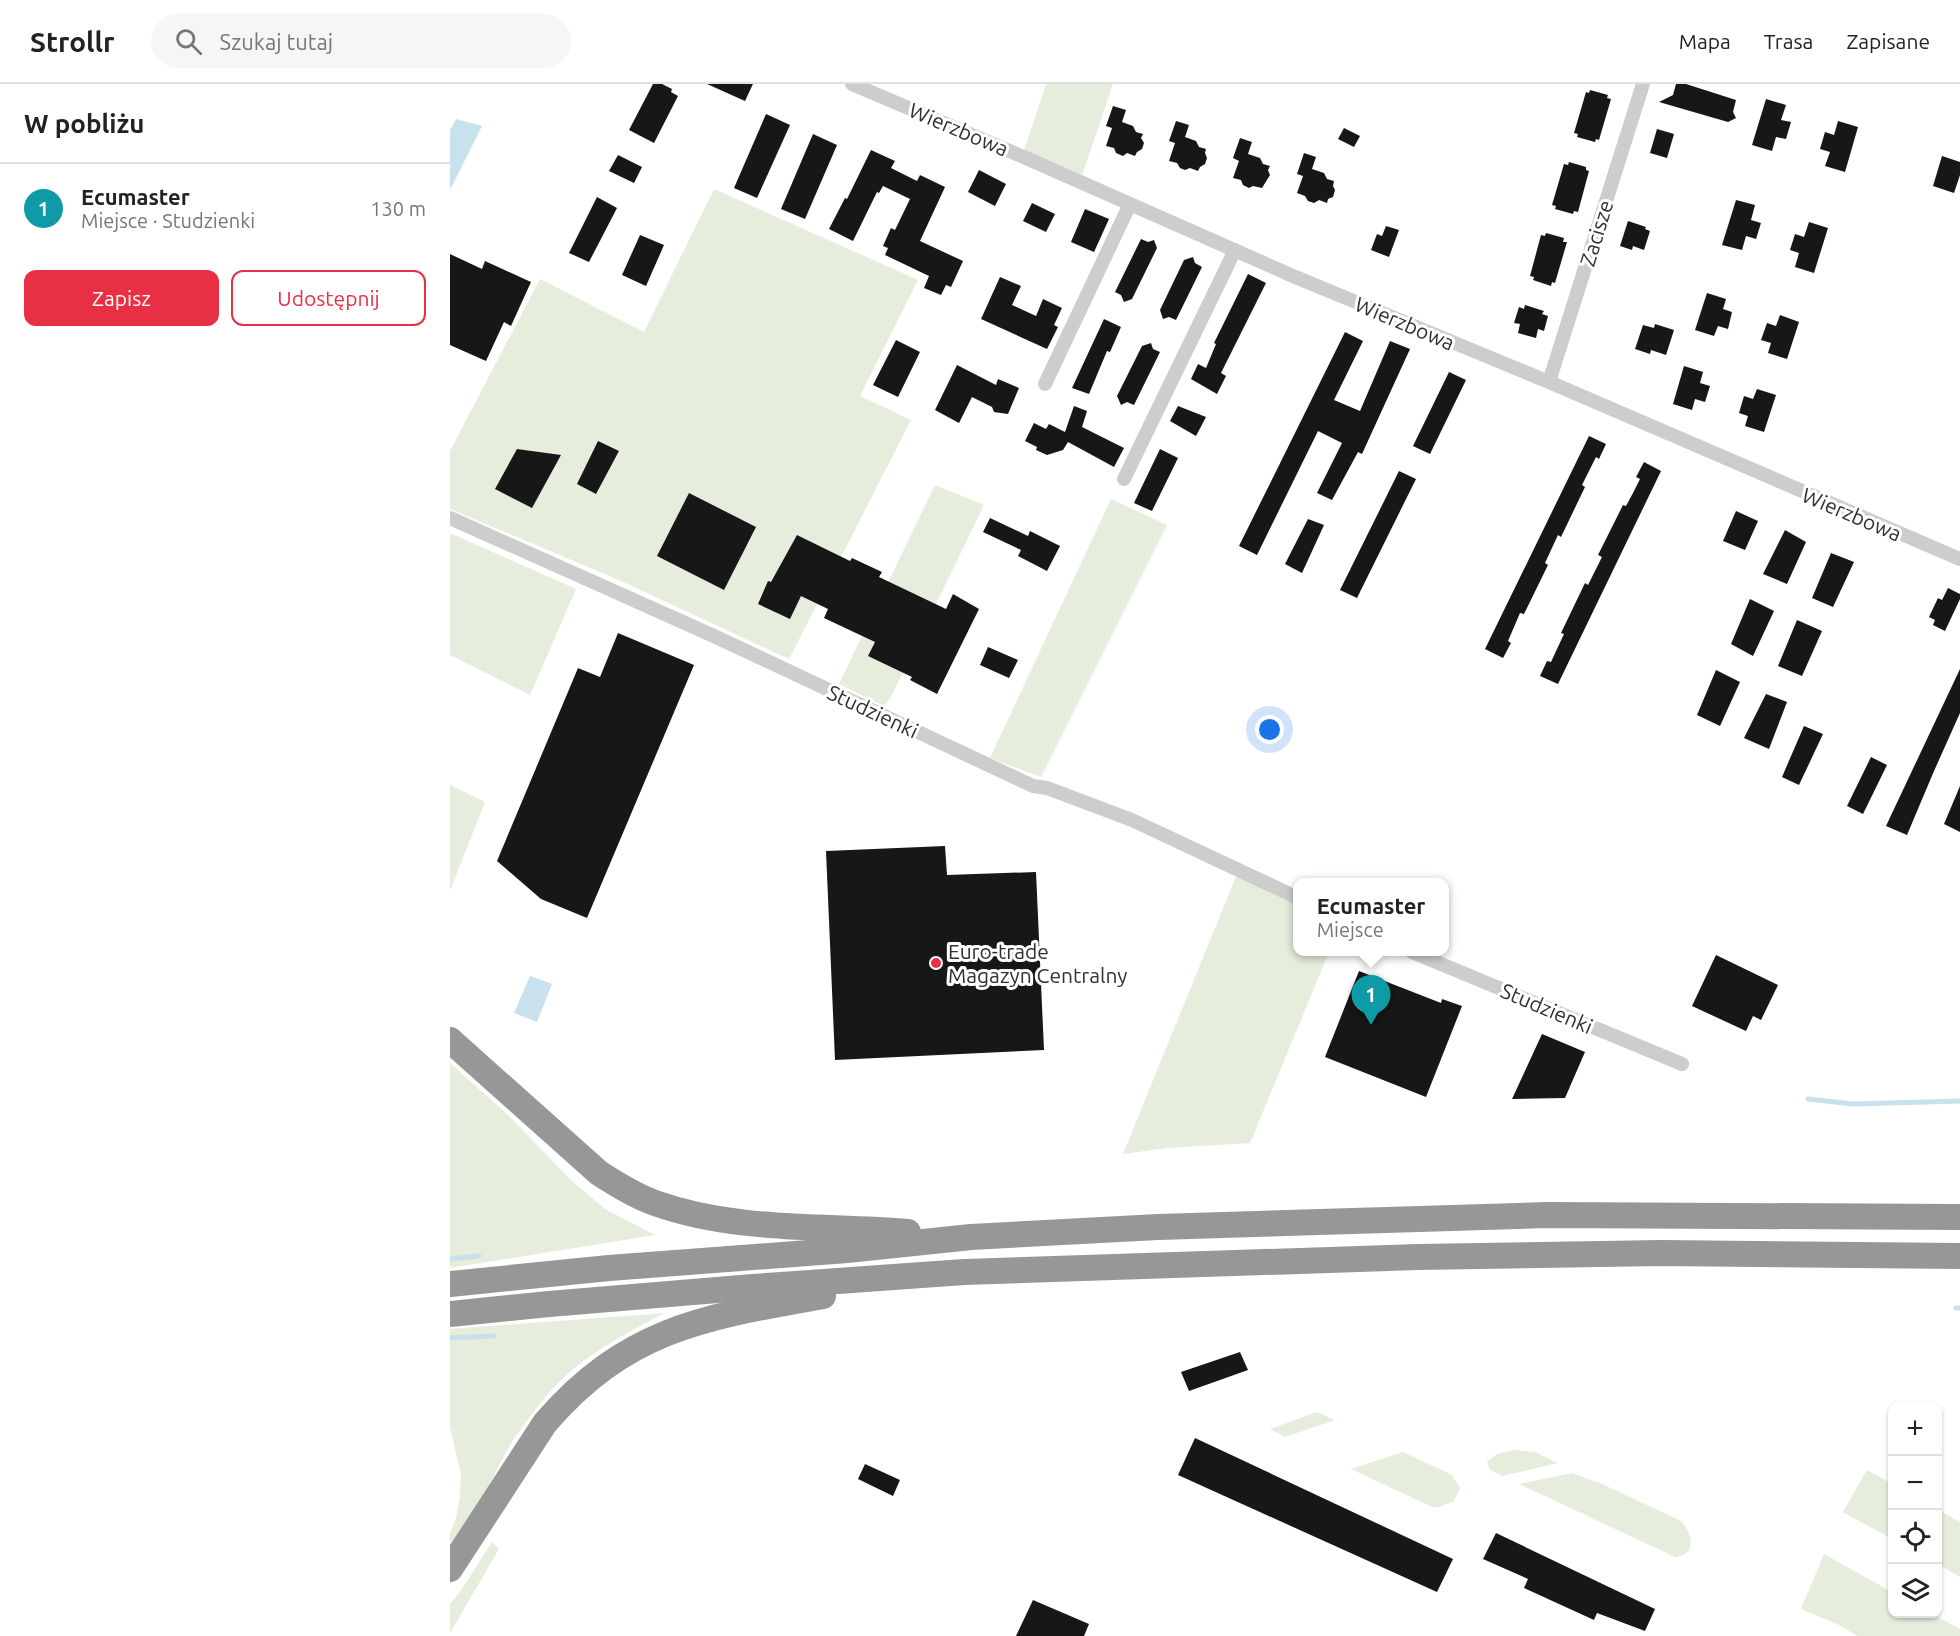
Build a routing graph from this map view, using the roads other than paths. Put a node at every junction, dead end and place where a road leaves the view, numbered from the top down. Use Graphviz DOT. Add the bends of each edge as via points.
graph roads {
  1 [pos="852,84"];
  2 [pos="1643,84"];
  3 [pos="1131,204"];
  4 [pos="1235,250"];
  5 [pos="1549,382"];
  6 [pos="1046,384"];
  7 [pos="1124,479"];
  8 [pos="450,518"];
  9 [pos="1960,560"];
  10 [pos="1293,896"];
  11 [pos="1424,956"];
  12 [pos="450,1040"];
  13 [pos="1682,1064"];
  14 [pos="1960,1217"];
  15 [pos="971,1237"];
  16 [pos="1960,1256"];
  17 [pos="963,1272"];
  18 [pos="450,1284"];
  19 [pos="450,1314"];
  20 [pos="450,1569"];
  1 -- 3 [label="street, Wierzbowa"];
  2 -- 5 [label="street, Zacisze"];
  3 -- 4 [label="street, Wierzbowa"];
  3 -- 6 [label="street"];
  4 -- 5 [label="street, Wierzbowa"];
  4 -- 7 [label="street"];
  5 -- 9 [label="street, Wierzbowa"];
  8 -- 10 [label="street, Studzienki" via="714,636 1033,786 1132,820"];
  11 -- 13 [label="street, Studzienki"];
  12 -- 15 [label="highway" via="598,1173 653,1203 731,1222"];
  14 -- 15 [label="highway" via="1548,1215"];
  15 -- 18 [label="highway"];
  16 -- 17 [label="highway" via="1429,1257"];
  17 -- 19 [label="highway"];
  17 -- 20 [label="highway" via="726,1313 635,1346 596,1372 545,1423"];
}
